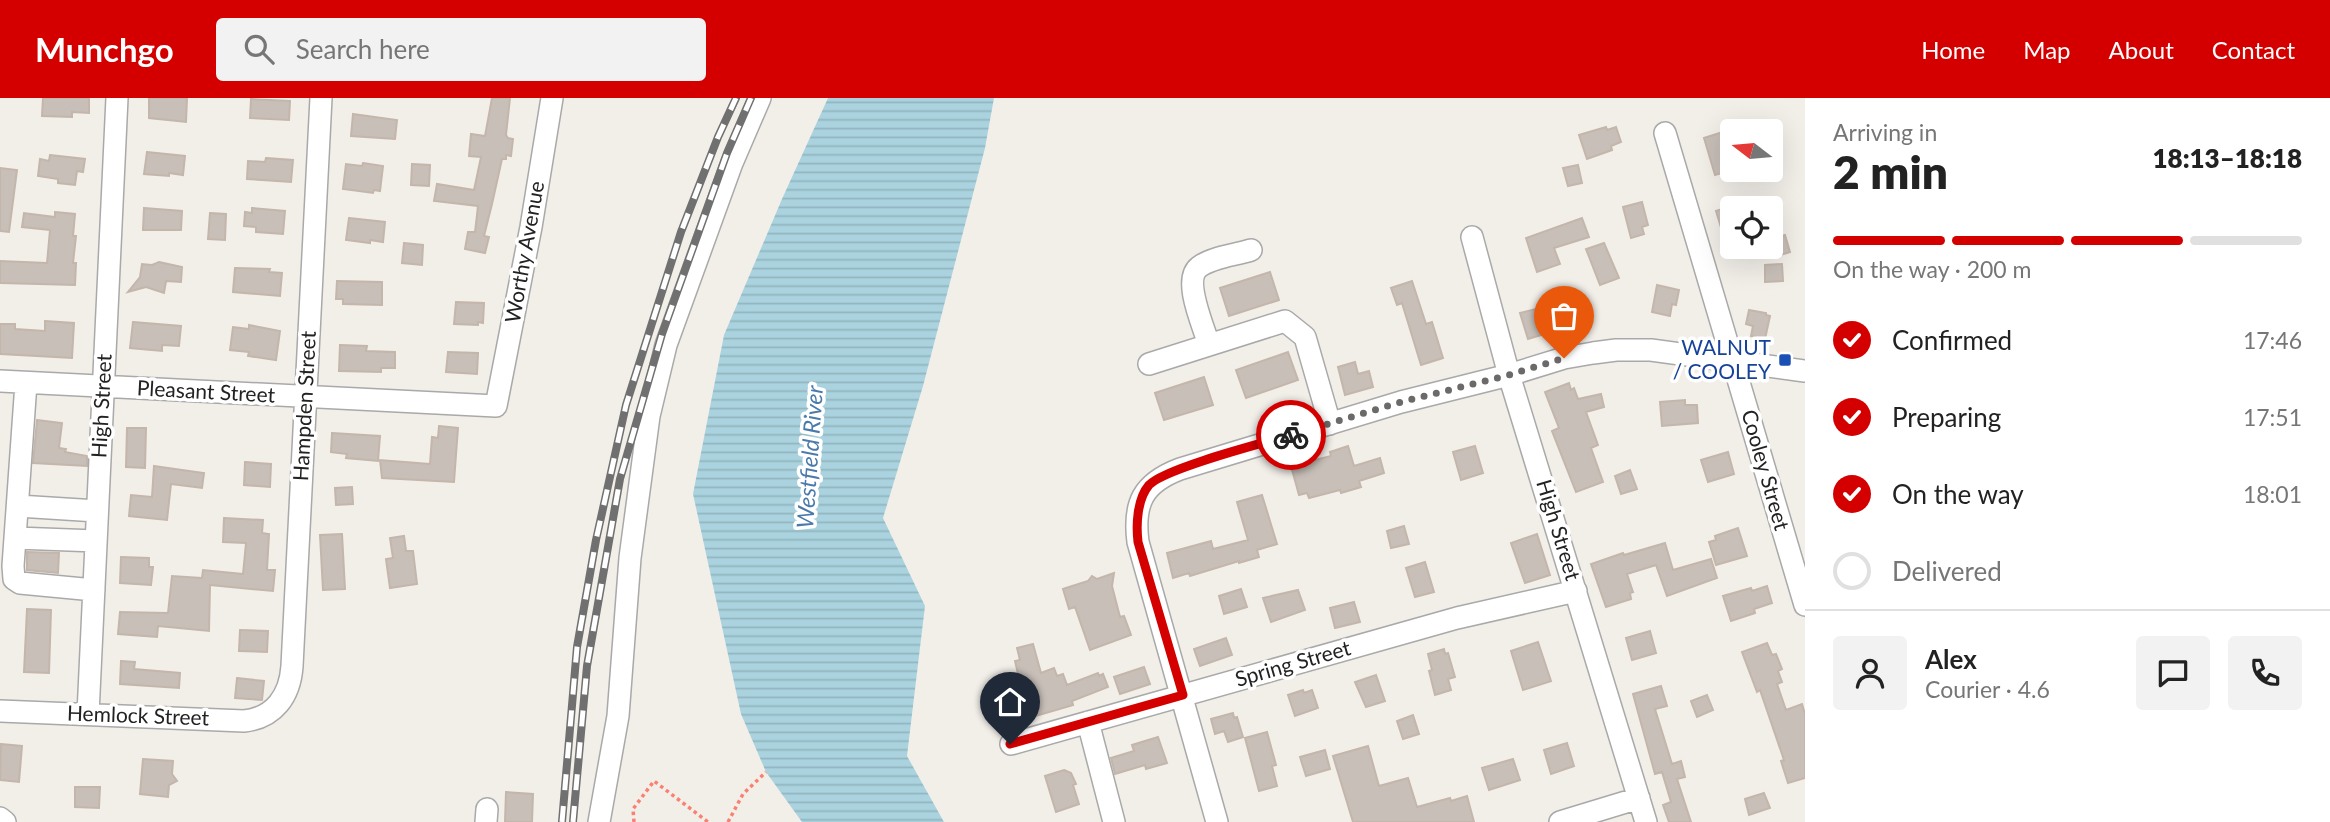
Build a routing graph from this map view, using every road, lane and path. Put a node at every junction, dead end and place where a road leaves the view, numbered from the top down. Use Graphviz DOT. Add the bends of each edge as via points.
graph roads {
  1 [pos="117,98"];
  2 [pos="321,98"];
  3 [pos="552,98"];
  4 [pos="760,98"];
  5 [pos="1665,133"];
  6 [pos="1472,237"];
  7 [pos="1251,250"];
  8 [pos="1209,345"];
  9 [pos="1733,362"];
  10 [pos="1149,364"];
  11 [pos="1805,371"];
  12 [pos="1509,375"];
  13 [pos="0,382"];
  14 [pos="26,383"];
  15 [pos="103,386"];
  16 [pos="306,397"];
  17 [pos="496,406"];
  18 [pos="1330,424"];
  19 [pos="18,506"];
  20 [pos="97,511"];
  21 [pos="16,538"];
  22 [pos="96,541"];
  23 [pos="94,590"];
  24 [pos="1576,591"];
  25 [pos="1805,605"];
  26 [pos="1183,695"];
  27 [pos="274,709"];
  28 [pos="0,712"];
  29 [pos="88,714"];
  30 [pos="1088,722"];
  31 [pos="1010,744"];
  32 [pos="766,772"];
  33 [pos="1639,798"];
  34 [pos="0,818"];
  35 [pos="5,822"];
  36 [pos="599,822"];
  37 [pos="635,822"];
  38 [pos="708,822"];
  39 [pos="728,822"];
  40 [pos="1114,822"];
  41 [pos="1217,822"];
  42 [pos="1560,822"];
  43 [pos="1646,822"];
  1 -- 15 [label="street, High Street"];
  2 -- 16 [label="street, Hampden Street"];
  3 -- 17 [label="street, Worthy Avenue"];
  4 -- 36 [label="street" via="666,345 649,416 630,558 618,716"];
  5 -- 9 [label="street, Cooley Street"];
  6 -- 12 [label="street, High Street"];
  7 -- 8 [label="street" via="1209,262 1191,276"];
  8 -- 10 [label="street"];
  8 -- 18 [label="street" via="1285,321 1305,337"];
  9 -- 11 [label="street"];
  9 -- 12 [label="street" via="1616,350 1564,358"];
  9 -- 25 [label="street, Cooley Street"];
  12 -- 18 [label="street"];
  12 -- 24 [label="street, High Street"];
  13 -- 14 [label="street, Pleasant Street"];
  14 -- 15 [label="street, Pleasant Street"];
  14 -- 19 [label="street"];
  15 -- 16 [label="street, Pleasant Street"];
  15 -- 20 [label="street, High Street"];
  16 -- 17 [label="street, Pleasant Street"];
  16 -- 27 [label="street, Hampden Street" via="291,675"];
  18 -- 26 [label="street" via="1171,472 1152,482 1144,493 1138,542"];
  19 -- 20 [label="street"];
  19 -- 21 [label="street"];
  20 -- 22 [label="street, High Street"];
  21 -- 22 [label="street"];
  21 -- 23 [label="street" via="14,579"];
  22 -- 23 [label="street, High Street"];
  23 -- 29 [label="street, High Street"];
  24 -- 26 [label="street, Spring Street" via="1457,618"];
  24 -- 33 [label="street, High Street"];
  26 -- 30 [label="street, Spring Street"];
  26 -- 41 [label="street"];
  27 -- 29 [label="street, Hemlock Street" via="244,721"];
  28 -- 29 [label="street, Hemlock Street"];
  30 -- 31 [label="street, Spring Street"];
  30 -- 40 [label="street"];
  32 -- 39 [label="path" via="743,794"];
  33 -- 42 [label="street"];
  33 -- 43 [label="street, High Street"];
  34 -- 35 [label="street"];
  37 -- 38 [label="path" via="633,809 653,781"];
}
